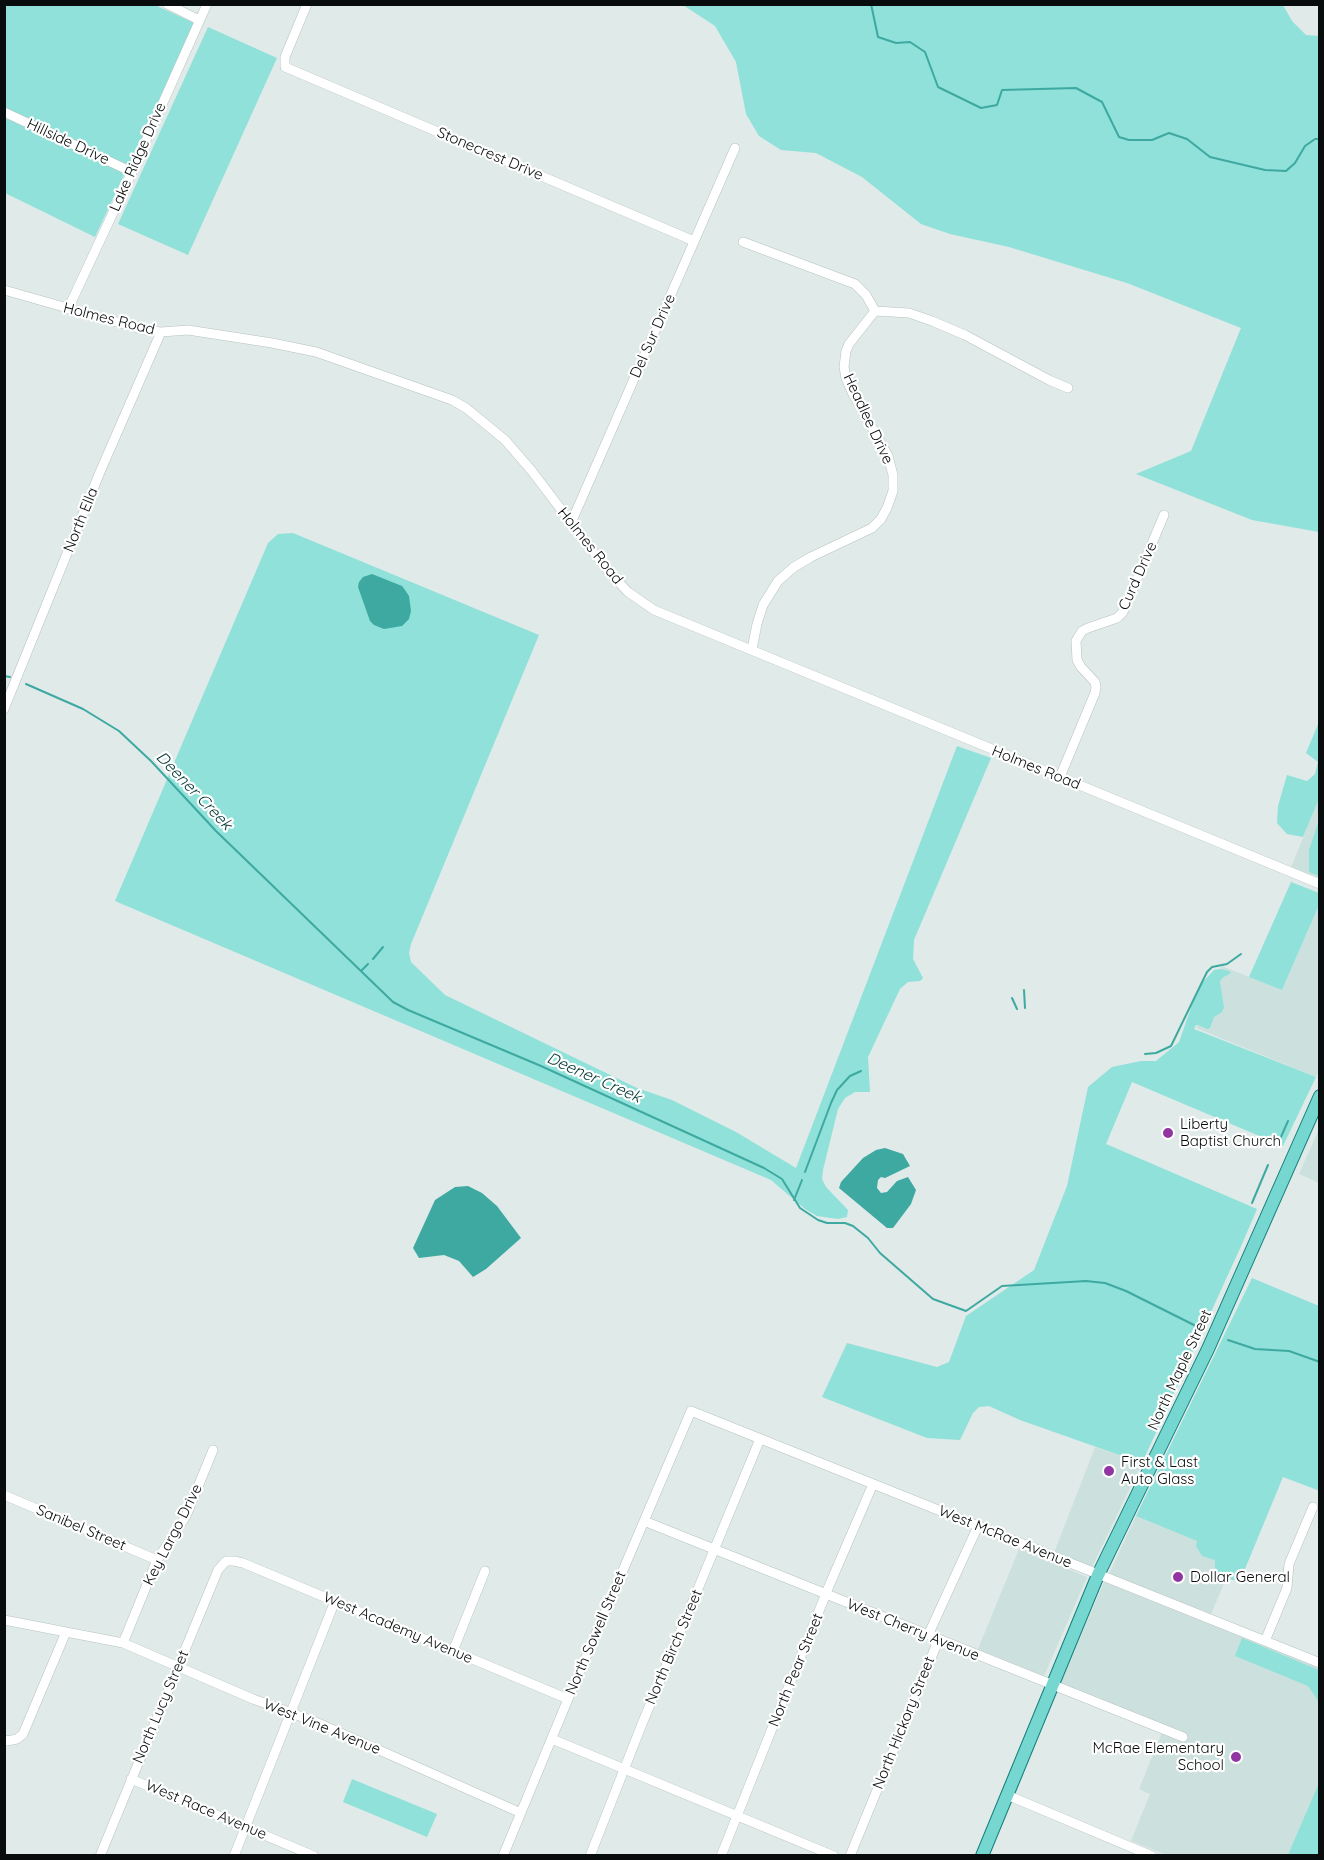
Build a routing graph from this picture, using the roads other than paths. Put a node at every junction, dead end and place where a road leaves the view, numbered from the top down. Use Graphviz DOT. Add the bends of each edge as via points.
graph roads {
  1 [pos="167,4"];
  2 [pos="207,4"];
  3 [pos="307,4"];
  4 [pos="199,20"];
  5 [pos="4,112"];
  6 [pos="735,148"];
  7 [pos="132,172"];
  8 [pos="694,242"];
  9 [pos="743,242"];
  10 [pos="4,290"];
  11 [pos="68,309"];
  12 [pos="875,311"];
  13 [pos="161,332"];
  14 [pos="1068,388"];
  15 [pos="1164,515"];
  16 [pos="571,524"];
  17 [pos="752,649"];
  18 [pos="4,709"];
  19 [pos="1060,777"];
  20 [pos="1320,884"];
  21 [pos="1320,1096"];
  22 [pos="691,1411"];
  23 [pos="760,1439"];
  24 [pos="213,1450"];
  25 [pos="873,1484"];
  26 [pos="4,1495"];
  27 [pos="1313,1507"];
  28 [pos="644,1521"];
  29 [pos="978,1526"];
  30 [pos="715,1550"];
  31 [pos="157,1560"];
  32 [pos="226,1561"];
  33 [pos="485,1571"];
  34 [pos="1098,1575"];
  35 [pos="826,1595"];
  36 [pos="335,1601"];
  37 [pos="4,1620"];
  38 [pos="66,1632"];
  39 [pos="933,1638"];
  40 [pos="1265,1641"];
  41 [pos="123,1643"];
  42 [pos="453,1651"];
  43 [pos="1320,1663"];
  44 [pos="178,1665"];
  45 [pos="1051,1685"];
  46 [pos="568,1700"];
  47 [pos="291,1713"];
  48 [pos="1183,1737"];
  49 [pos="552,1739"];
  50 [pos="4,1740"];
  51 [pos="625,1770"];
  52 [pos="131,1779"];
  53 [pos="1007,1795"];
  54 [pos="521,1813"];
  55 [pos="737,1815"];
  56 [pos="246,1827"];
  57 [pos="504,1853"];
  58 [pos="100,1856"];
  59 [pos="234,1856"];
  60 [pos="314,1856"];
  61 [pos="516,1856"];
  62 [pos="590,1856"];
  63 [pos="721,1856"];
  64 [pos="834,1856"];
  65 [pos="850,1856"];
  66 [pos="982,1856"];
  67 [pos="1152,1856"];
  1 -- 4 [label="street"];
  2 -- 4 [label="street, Lake Ridge Drive"];
  3 -- 8 [label="street, Stonecrest Drive" via="285,57 285,67"];
  4 -- 7 [label="street, Lake Ridge Drive"];
  5 -- 7 [label="street, Hillside Drive"];
  6 -- 8 [label="street, Del Sur Drive"];
  7 -- 11 [label="street, Lake Ridge Drive"];
  8 -- 16 [label="street, Del Sur Drive"];
  9 -- 12 [label="street" via="855,284"];
  10 -- 11 [label="street, Holmes Road"];
  11 -- 13 [label="street, Holmes Road"];
  12 -- 14 [label="street" via="909,312 965,334"];
  12 -- 17 [label="street, Headlee Drive" via="849,344 844,367 852,392 888,456 893,491 887,508 867,532 811,557 778,581 764,605"];
  13 -- 16 [label="street, Holmes Road" via="188,330 300,348 452,400 505,440"];
  13 -- 18 [label="street, North Ella"];
  15 -- 19 [label="street, Curd Drive" via="1123,612 1082,631 1076,641 1077,660 1096,687"];
  16 -- 17 [label="street, Holmes Road" via="628,592 654,610"];
  17 -- 19 [label="street, Holmes Road"];
  19 -- 20 [label="street, Holmes Road"];
  21 -- 34 [label="main road, North Maple Street" via="1208,1349"];
  22 -- 23 [label="street, West McRae Avenue"];
  22 -- 28 [label="street, North Sowell Street"];
  23 -- 25 [label="street, West McRae Avenue"];
  23 -- 30 [label="street, North Birch Street"];
  24 -- 31 [label="street, Key Largo Drive" via="186,1516"];
  25 -- 29 [label="street, West McRae Avenue"];
  25 -- 35 [label="street, North Pear Street"];
  26 -- 31 [label="street, Sanibel Street"];
  27 -- 40 [label="street" via="1289,1564 1287,1588"];
  28 -- 30 [label="street, West Cherry Avenue"];
  28 -- 46 [label="street, North Sowell Street"];
  29 -- 34 [label="street, West McRae Avenue"];
  29 -- 39 [label="street, North Hickory Street" via="930,1631"];
  30 -- 35 [label="street, West Cherry Avenue"];
  30 -- 51 [label="street, North Birch Street"];
  31 -- 41 [label="street, Key Largo Drive"];
  32 -- 36 [label="street, West Academy Avenue" via="243,1563"];
  32 -- 44 [label="street, North Lucy Street" via="218,1570"];
  33 -- 42 [label="street"];
  34 -- 40 [label="street, West McRae Avenue"];
  34 -- 45 [label="main road, North Maple Street"];
  35 -- 39 [label="street, West Cherry Avenue"];
  35 -- 55 [label="street, North Pear Street"];
  36 -- 42 [label="street, West Academy Avenue"];
  36 -- 47 [label="street"];
  37 -- 38 [label="street"];
  38 -- 41 [label="street"];
  38 -- 50 [label="street" via="23,1734"];
  39 -- 45 [label="street, West Cherry Avenue"];
  39 -- 65 [label="street, North Hickory Street" via="936,1646"];
  40 -- 43 [label="street, West McRae Avenue"];
  41 -- 44 [label="street, West Vine Avenue"];
  42 -- 46 [label="street, West Academy Avenue"];
  44 -- 47 [label="street, West Vine Avenue"];
  44 -- 52 [label="street, North Lucy Street"];
  45 -- 48 [label="street, West Cherry Avenue"];
  45 -- 53 [label="main road, North Maple Street"];
  46 -- 49 [label="street, North Sowell Street"];
  47 -- 54 [label="street, West Vine Avenue"];
  47 -- 56 [label="street"];
  49 -- 51 [label="street"];
  49 -- 54 [label="street, North Sowell Street"];
  51 -- 55 [label="street"];
  51 -- 62 [label="street, North Birch Street"];
  52 -- 56 [label="street, West Race Avenue"];
  52 -- 58 [label="street, North Lucy Street"];
  53 -- 66 [label="main road, North Maple Street"];
  53 -- 67 [label="street"];
  54 -- 57 [label="street, North Sowell Street"];
  55 -- 63 [label="street, North Pear Street"];
  55 -- 64 [label="street"];
  56 -- 59 [label="street"];
  56 -- 60 [label="street, West Race Avenue"];
  57 -- 61 [label="street"];
}
